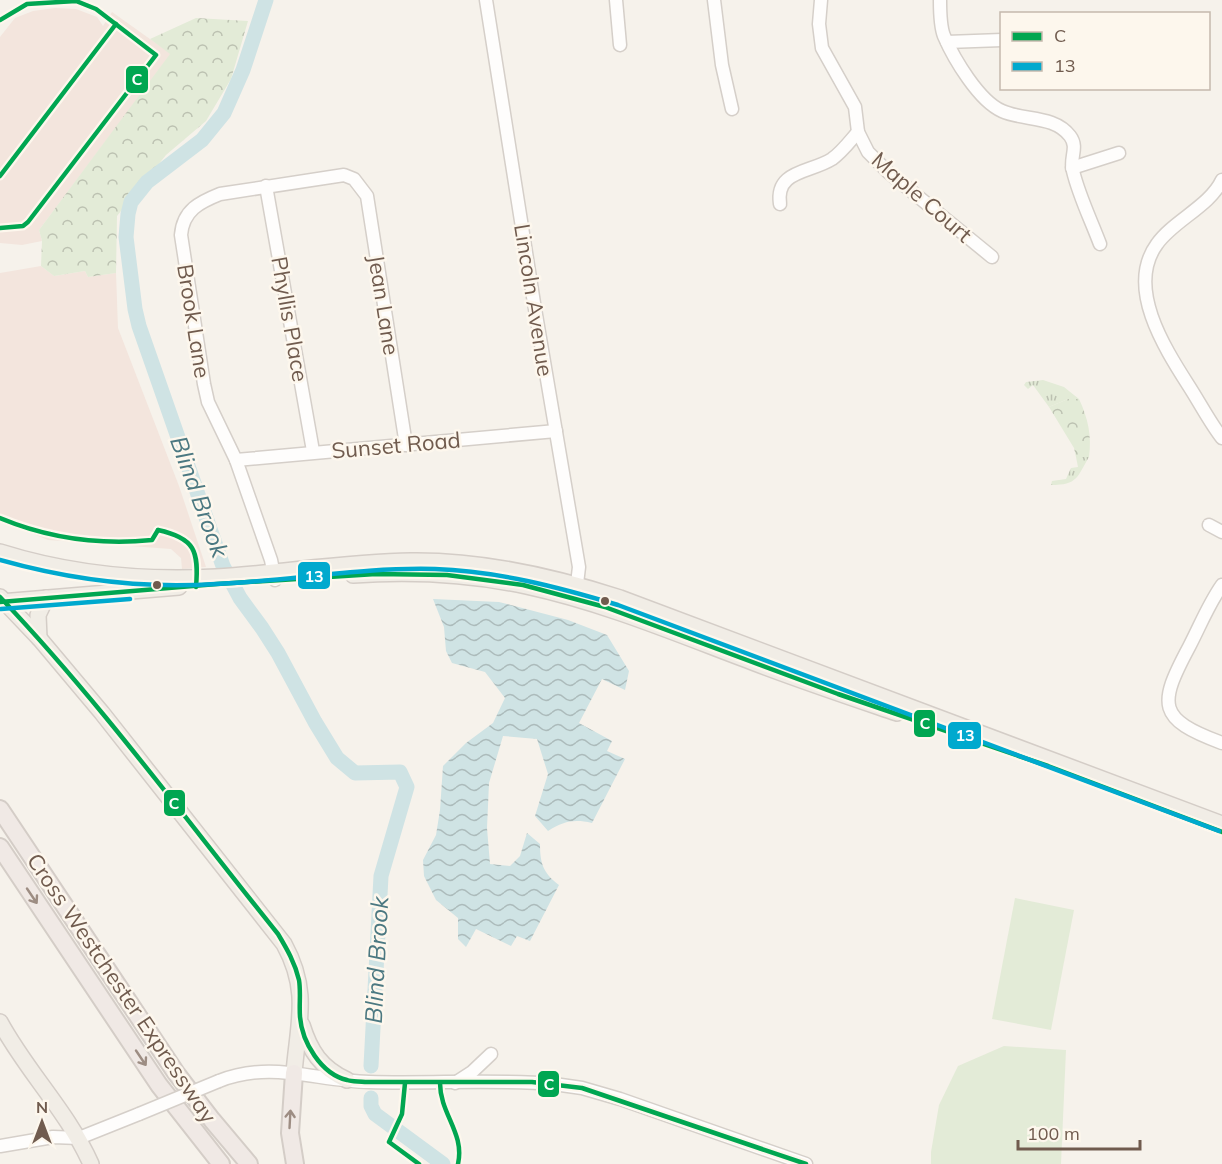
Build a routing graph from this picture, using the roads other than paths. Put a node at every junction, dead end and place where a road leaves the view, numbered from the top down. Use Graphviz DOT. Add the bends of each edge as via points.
graph roads {
  1 [pos="486,0"];
  2 [pos="616,0"];
  3 [pos="714,0"];
  4 [pos="821,0"];
  5 [pos="940,0"];
  6 [pos="1000,40"];
  7 [pos="947,42"];
  8 [pos="620,45"];
  9 [pos="732,109"];
  10 [pos="858,132"];
  11 [pos="1119,153"];
  12 [pos="1072,168"];
  13 [pos="344,175"];
  14 [pos="1222,180"];
  15 [pos="266,186"];
  16 [pos="780,204"];
  17 [pos="1100,244"];
  18 [pos="992,257"];
  19 [pos="556,431"];
  20 [pos="1222,438"];
  21 [pos="405,445"];
  22 [pos="313,451"];
  23 [pos="236,459"];
  24 [pos="1209,525"];
  25 [pos="1222,532"];
  26 [pos="0,552"];
  27 [pos="275,576"];
  28 [pos="215,580"];
  29 [pos="1222,585"];
  30 [pos="576,592"];
  31 [pos="46,598"];
  32 [pos="2,600"];
  33 [pos="39,638"];
  34 [pos="1222,743"];
  35 [pos="0,809"];
  36 [pos="1222,824"];
  37 [pos="1222,832"];
  38 [pos="0,847"];
  39 [pos="300,1020"];
  40 [pos="0,1022"];
  41 [pos="491,1054"];
  42 [pos="294,1073"];
  43 [pos="346,1080"];
  44 [pos="455,1083"];
  45 [pos="79,1138"];
  46 [pos="0,1146"];
  47 [pos="91,1164"];
  48 [pos="221,1164"];
  49 [pos="249,1164"];
  50 [pos="295,1164"];
  51 [pos="806,1164"];
  1 -- 19 [label="street, Lincoln Avenue"];
  2 -- 8 [label="street"];
  3 -- 9 [label="street"];
  4 -- 10 [label="street" via="822,48 855,107"];
  5 -- 7 [label="street"];
  6 -- 7 [label="street"];
  7 -- 12 [label="street" via="991,105 1063,128 1076,145"];
  10 -- 16 [label="street" via="830,160 789,177 782,185"];
  10 -- 18 [label="street, Maple Court" via="868,152 888,172"];
  11 -- 12 [label="street"];
  12 -- 17 [label="street"];
  13 -- 15 [label="street, Brook Lane"];
  13 -- 21 [label="street, Jean Lane" via="354,179 366,196"];
  14 -- 20 [label="street" via="1156,244 1148,262 1146,282 1154,325"];
  15 -- 22 [label="street, Phyllis Place"];
  15 -- 23 [label="street, Brook Lane" via="203,201 189,211 182,226 208,402"];
  19 -- 21 [label="street, Sunset Road"];
  19 -- 30 [label="street, Lincoln Avenue" via="579,567"];
  21 -- 22 [label="street, Sunset Road"];
  22 -- 23 [label="street, Sunset Road"];
  23 -- 27 [label="street, Brook Lane"];
  24 -- 25 [label="street"];
  26 -- 28 [label="main road" via="111,576"];
  27 -- 28 [label="main road"];
  27 -- 30 [label="main road" via="431,574"];
  28 -- 31 [label="main road"];
  29 -- 34 [label="street" via="1210,602 1168,694 1178,723"];
  30 -- 36 [label="main road" via="620,598"];
  30 -- 37 [label="main road" via="605,607 838,694 1034,761"];
  31 -- 32 [label="main road"];
  31 -- 33 [label="main road" via="38,615"];
  32 -- 33 [label="main road"];
  33 -- 39 [label="main road" via="278,934 296,969"];
  35 -- 49 [label="highway, Cross Westchester Expressway" via="176,1073"];
  38 -- 48 [label="highway, Cross Westchester Expressway, one-way" via="159,1085"];
  39 -- 42 [label="main road"];
  39 -- 43 [label="main road" via="313,1053 332,1073"];
  40 -- 45 [label="main road"];
  41 -- 44 [label="street"];
  42 -- 43 [label="street"];
  42 -- 45 [label="street, bridge" via="237,1074"];
  50 -- 42 [label="highway, one-way" via="290,1133"];
  43 -- 44 [label="street"];
  44 -- 51 [label="street" via="532,1082 582,1088"];
  45 -- 46 [label="street" via="53,1137"];
  45 -- 47 [label="main road"];
}
